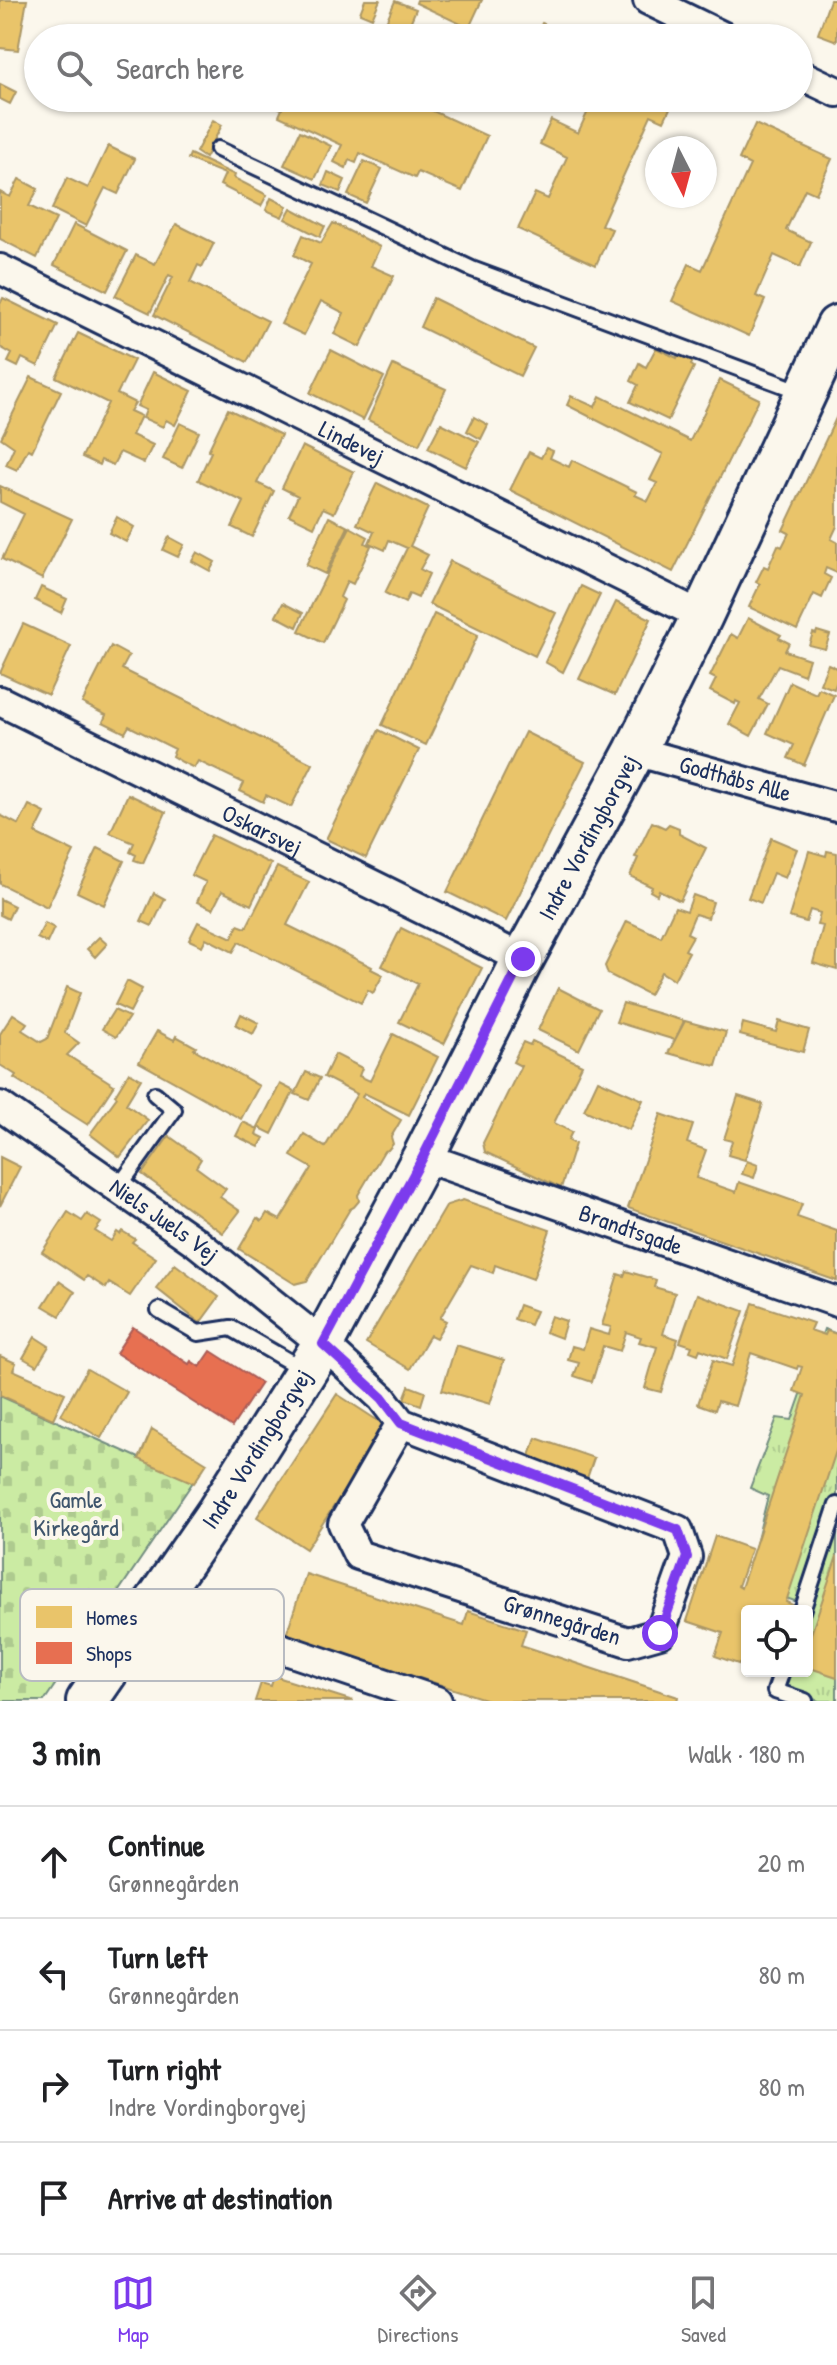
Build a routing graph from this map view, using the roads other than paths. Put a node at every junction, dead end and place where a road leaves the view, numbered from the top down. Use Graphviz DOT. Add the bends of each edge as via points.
graph roads {
  1 [pos="648,0"];
  2 [pos="697,24"];
  3 [pos="813,81"];
  4 [pos="837,92"];
  5 [pos="218,149"];
  6 [pos="0,269"];
  7 [pos="837,326"];
  8 [pos="820,380"];
  9 [pos="702,616"];
  10 [pos="0,701"];
  11 [pos="635,751"];
  12 [pos="837,807"];
  13 [pos="523,959"];
  14 [pos="155,1094"];
  15 [pos="0,1106"];
  16 [pos="423,1157"];
  17 [pos="118,1188"];
  18 [pos="837,1302"];
  19 [pos="159,1310"];
  20 [pos="315,1357"];
  21 [pos="401,1423"];
  22 [pos="837,1505"];
  23 [pos="164,1589"];
  24 [pos="804,1605"];
  25 [pos="284,1649"];
  26 [pos="780,1677"];
  27 [pos="101,1681"];
  28 [pos="87,1701"];
  29 [pos="437,1701"];
  30 [pos="805,1701"];
  1 -- 2 [label="street"];
  3 -- 4 [label="street"];
  5 -- 8 [label="lane" via="472,269"];
  6 -- 9 [label="street, Lindevej"];
  7 -- 8 [label="main road, Indre Vordingborgvej"];
  8 -- 9 [label="main road, Indre Vordingborgvej"];
  9 -- 11 [label="main road, Indre Vordingborgvej"];
  10 -- 13 [label="street, Oskarsvej"];
  11 -- 12 [label="street, Godthåbs Alle"];
  11 -- 13 [label="main road, Indre Vordingborgvej"];
  13 -- 16 [label="main road, Indre Vordingborgvej"];
  14 -- 17 [label="lane" via="174,1110"];
  15 -- 17 [label="street, Niels Juels Vej"];
  16 -- 18 [label="street, Brandtsgade"];
  16 -- 20 [label="main road, Indre Vordingborgvej"];
  17 -- 20 [label="street, Niels Juels Vej" via="196,1242"];
  19 -- 20 [label="lane" via="198,1333 231,1328"];
  20 -- 21 [label="street, Grønnegården" via="382,1398"];
  20 -- 23 [label="main road, Indre Vordingborgvej"];
  21 -- 21 [label="street, Grønnegården" via="678,1530 687,1557 660,1633 628,1642 358,1555 343,1524"];
  22 -- 24 [label="lane"];
  25 -- 29 [label="street"];
  26 -- 30 [label="lane" via="775,1691"];
  27 -- 28 [label="main road, Indre Vordingborgvej"];
}
